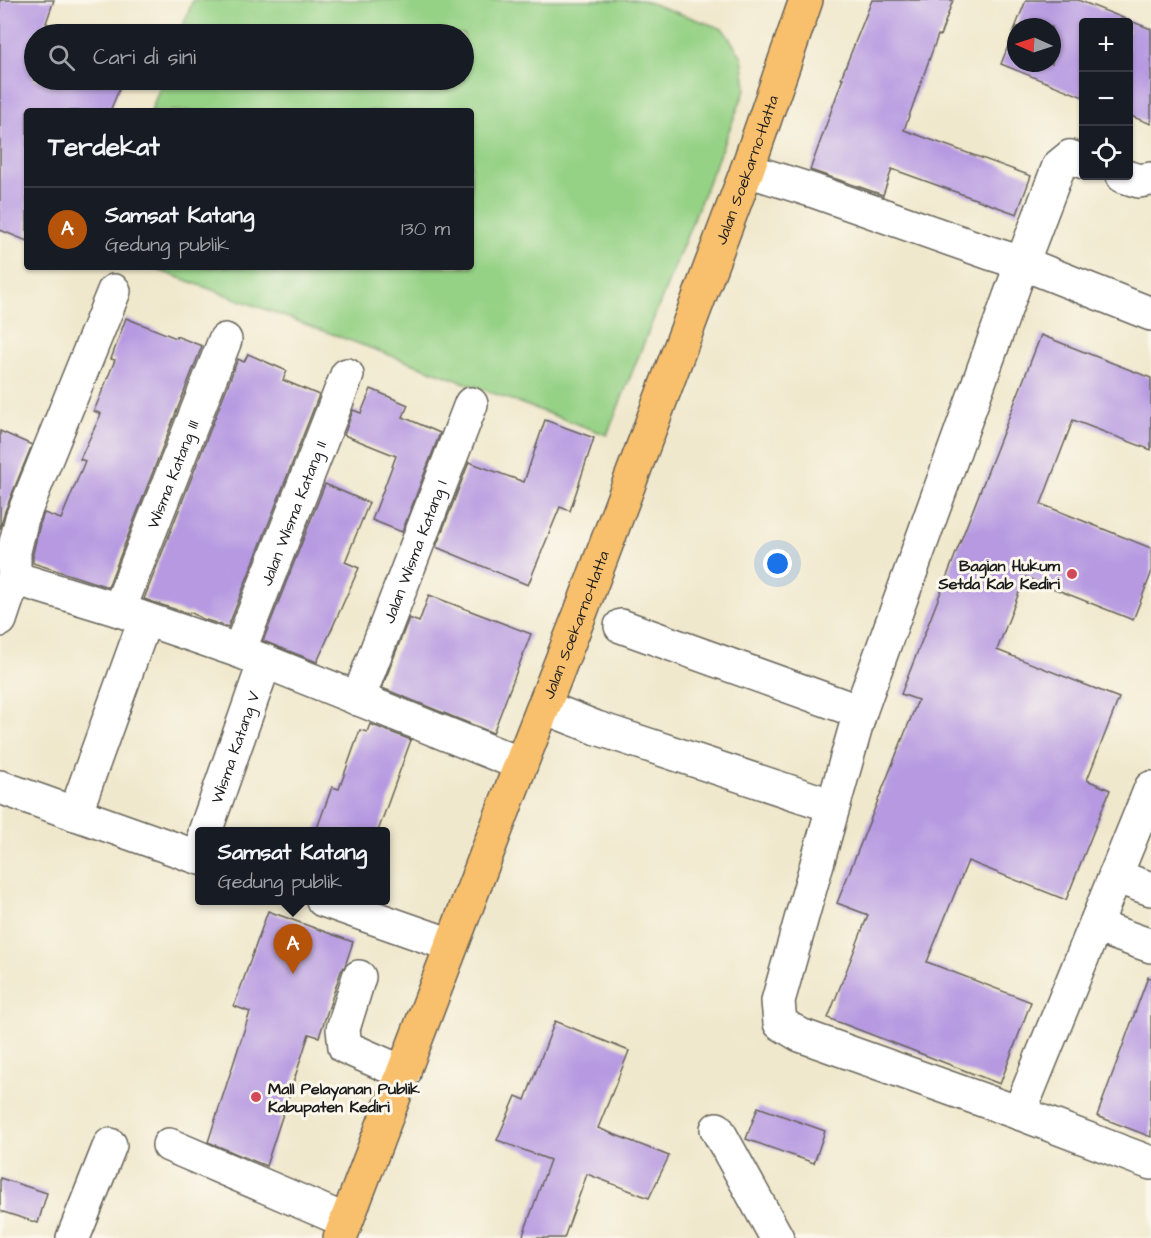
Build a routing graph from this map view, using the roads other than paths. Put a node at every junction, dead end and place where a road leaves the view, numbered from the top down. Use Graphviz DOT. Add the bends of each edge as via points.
graph roads {
  1 [pos="797,3"];
  2 [pos="1079,160"];
  3 [pos="747,170"];
  4 [pos="1133,179"];
  5 [pos="1151,179"];
  6 [pos="1022,263"];
  7 [pos="114,291"];
  8 [pos="1151,314"];
  9 [pos="225,340"];
  10 [pos="347,375"];
  11 [pos="471,404"];
  12 [pos="14,578"];
  13 [pos="132,615"];
  14 [pos="0,620"];
  15 [pos="621,626"];
  16 [pos="252,656"];
  17 [pos="358,699"];
  18 [pos="544,707"];
  19 [pos="860,712"];
  20 [pos="521,764"];
  21 [pos="0,787"];
  22 [pos="1151,788"];
  23 [pos="833,806"];
  24 [pos="75,814"];
  25 [pos="206,827"];
  26 [pos="195,847"];
  27 [pos="1115,876"];
  28 [pos="1151,889"];
  29 [pos="337,905"];
  30 [pos="1095,926"];
  31 [pos="451,945"];
  32 [pos="1151,945"];
  33 [pos="359,977"];
  34 [pos="404,1072"];
  35 [pos="1019,1113"];
  36 [pos="717,1129"];
  37 [pos="110,1145"];
  38 [pos="170,1145"];
  39 [pos="1151,1163"];
  40 [pos="343,1230"];
  41 [pos="73,1238"];
  42 [pos="777,1238"];
  1 -- 3 [label="main road, Jalan Soekarno-Hatta"];
  2 -- 6 [label="street" via="1070,157 1059,166"];
  3 -- 6 [label="street"];
  3 -- 18 [label="main road, Jalan Soekarno-Hatta"];
  4 -- 5 [label="street"];
  6 -- 8 [label="street"];
  6 -- 19 [label="street"];
  7 -- 12 [label="street" via="22,518 14,551"];
  9 -- 13 [label="street, Wisma Katang III"];
  10 -- 16 [label="street, Jalan Wisma Katang II"];
  11 -- 17 [label="street, Jalan Wisma Katang I"];
  12 -- 13 [label="street"];
  12 -- 14 [label="street"];
  13 -- 16 [label="street"];
  13 -- 24 [label="street, Wisma Katang III"];
  15 -- 19 [label="street"];
  16 -- 17 [label="street"];
  16 -- 25 [label="street, Wisma Katang V"];
  17 -- 20 [label="street"];
  18 -- 20 [label="main road, Jalan Soekarno-Hatta"];
  18 -- 23 [label="street"];
  19 -- 23 [label="street"];
  20 -- 31 [label="main road, Jalan Soekarno-Hatta"];
  21 -- 24 [label="street"];
  22 -- 27 [label="street"];
  23 -- 35 [label="street" via="778,1001 780,1023 800,1035"];
  24 -- 26 [label="street"];
  27 -- 28 [label="street"];
  27 -- 30 [label="street"];
  29 -- 31 [label="street"];
  30 -- 32 [label="street"];
  30 -- 35 [label="street"];
  31 -- 34 [label="main road, Jalan Soekarno-Hatta"];
  33 -- 34 [label="street" via="343,1029 345,1047"];
  34 -- 40 [label="main road, Jalan Soekarno-Hatta"];
  35 -- 39 [label="street"];
  36 -- 42 [label="street"];
  37 -- 41 [label="street"];
  38 -- 40 [label="street"];
}
